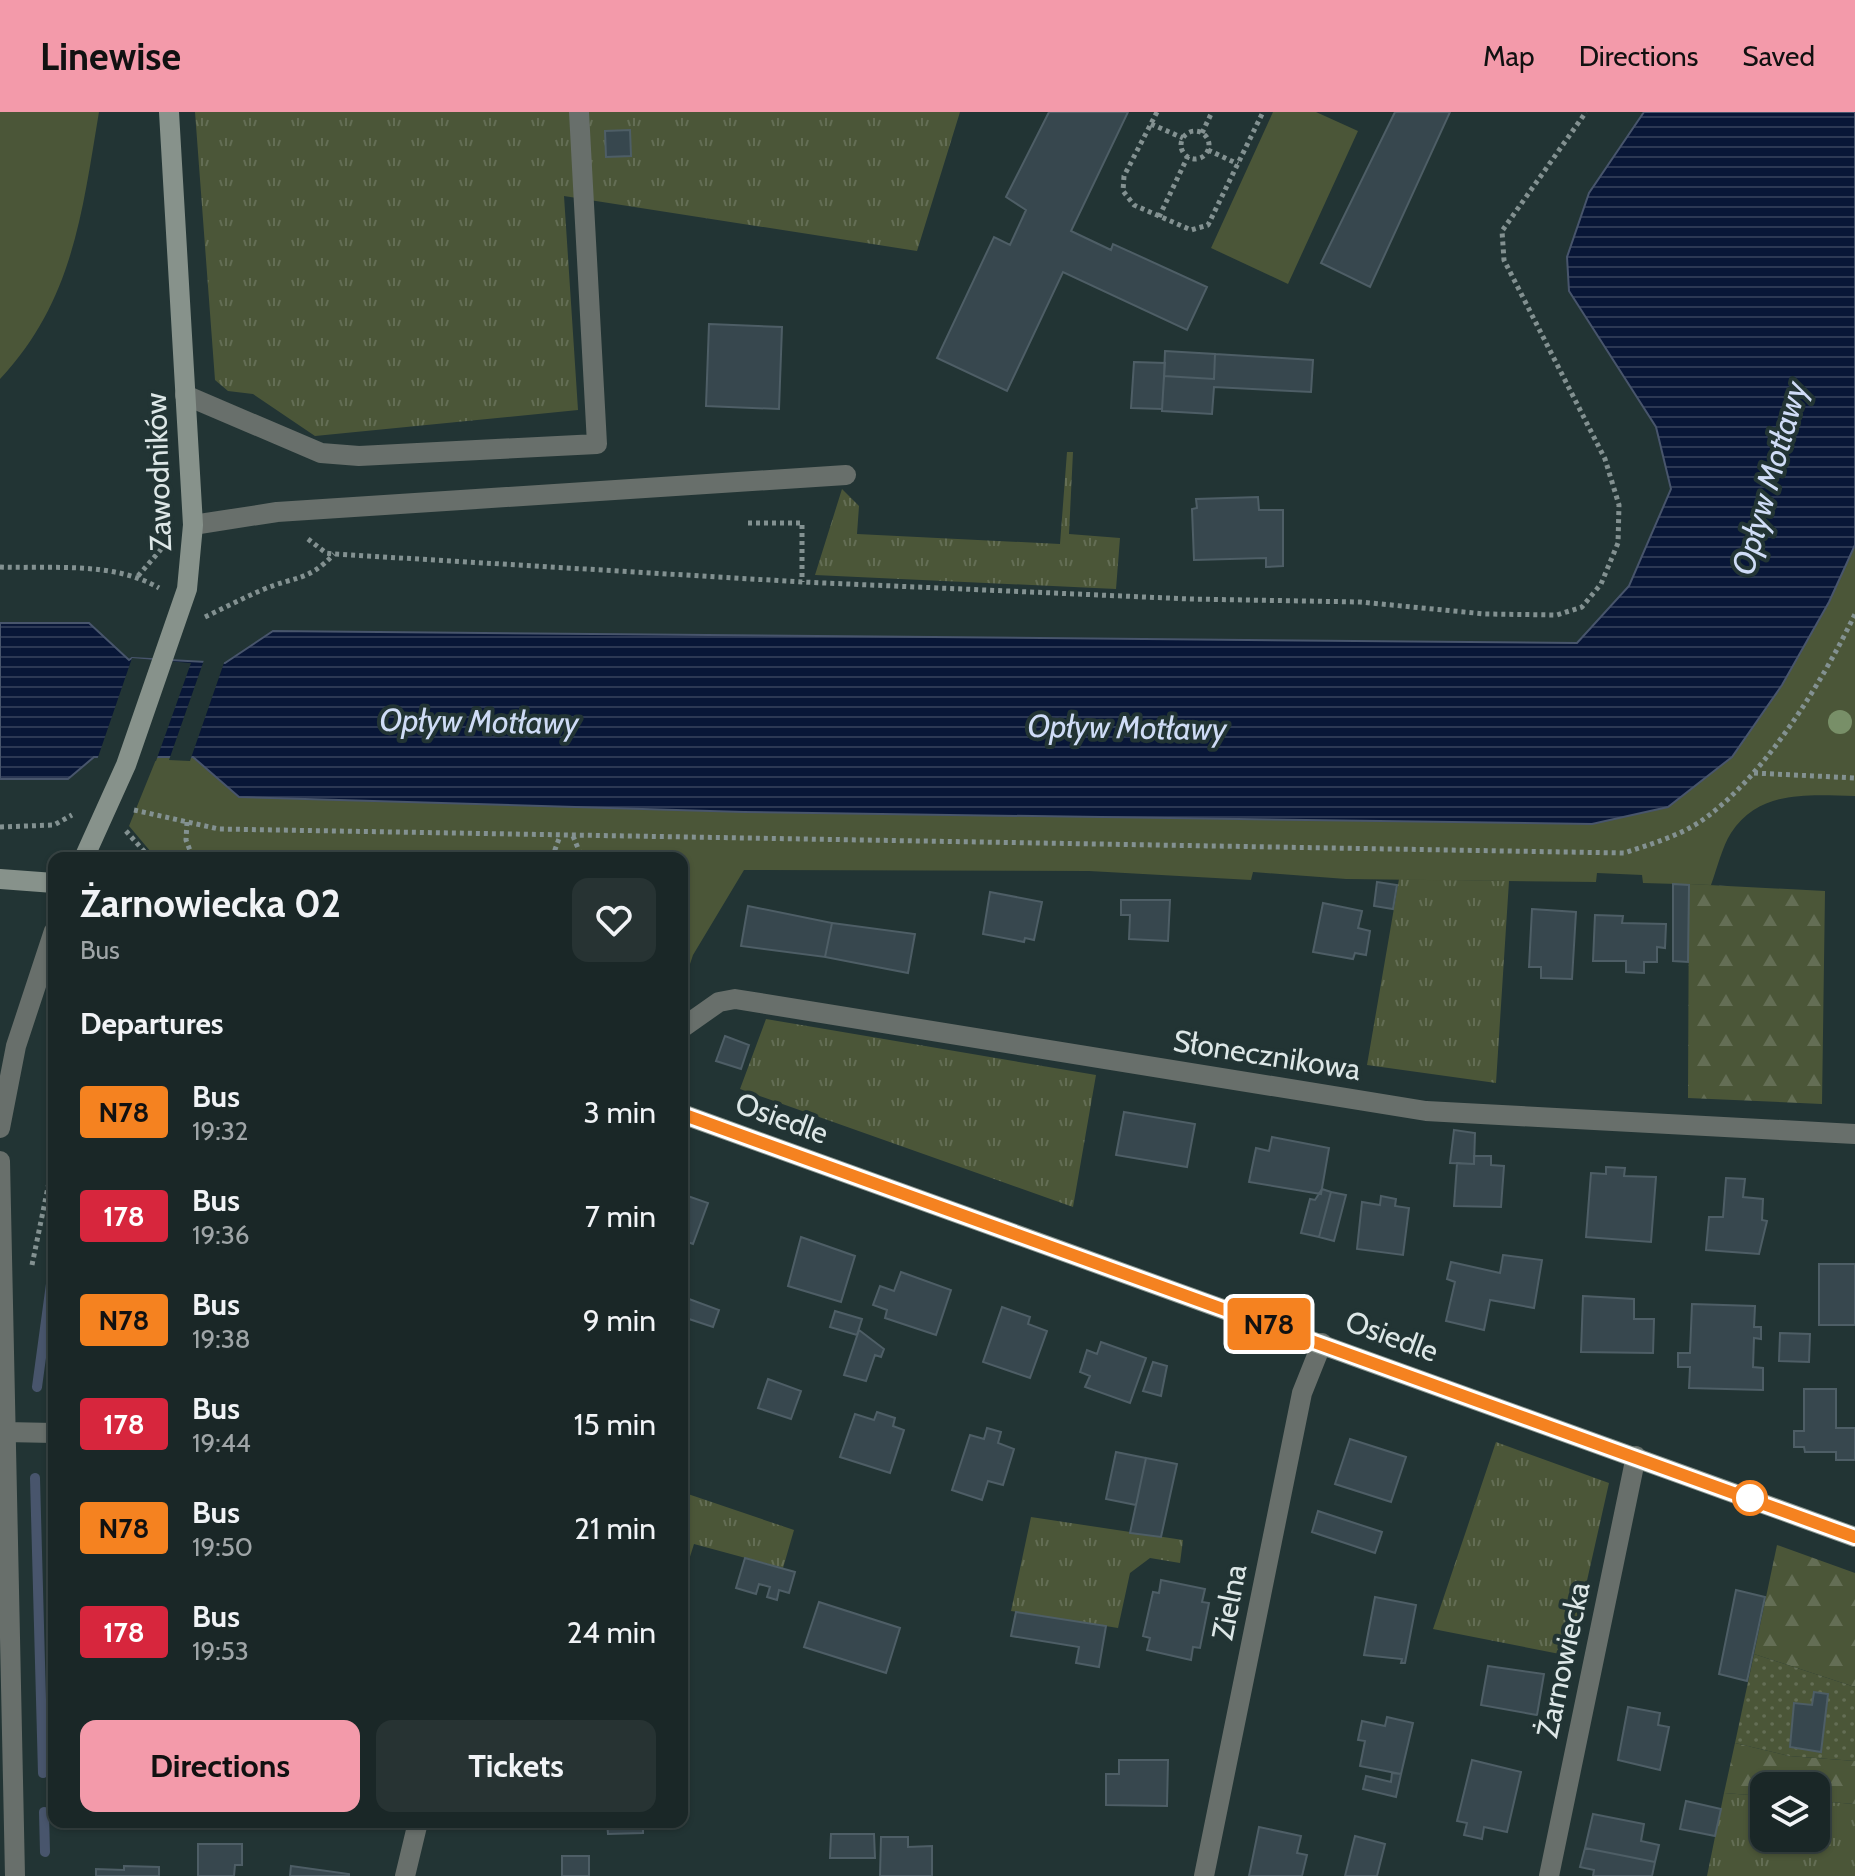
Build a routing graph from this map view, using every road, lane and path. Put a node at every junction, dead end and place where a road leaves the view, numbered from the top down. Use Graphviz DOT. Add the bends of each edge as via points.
graph roads {
  1 [pos="169,112"];
  2 [pos="579,112"];
  3 [pos="1157,112"];
  4 [pos="1212,112"];
  5 [pos="1263,112"];
  6 [pos="1586,112"];
  7 [pos="1151,124"];
  8 [pos="1202,133"];
  9 [pos="1183,138"];
  10 [pos="1208,150"];
  11 [pos="1188,156"];
  12 [pos="1238,164"];
  13 [pos="1159,217"];
  14 [pos="185,395"];
  15 [pos="846,475"];
  16 [pos="277,512"];
  17 [pos="748,523"];
  18 [pos="193,525"];
  19 [pos="167,542"];
  20 [pos="334,554"];
  21 [pos="0,567"];
  22 [pos="138,576"];
  23 [pos="802,582"];
  24 [pos="183,598"];
  25 [pos="1855,614"];
  26 [pos="196,621"];
  27 [pos="1753,773"];
  28 [pos="1855,778"];
  29 [pos="79,809"];
  30 [pos="129,809"];
  31 [pos="187,822"];
  32 [pos="123,827"];
  33 [pos="2,828"];
  34 [pos="560,836"];
  35 [pos="573,836"];
  36 [pos="87,852"];
  37 [pos="145,852"];
  38 [pos="191,852"];
  39 [pos="554,852"];
  40 [pos="580,852"];
  41 [pos="0,879"];
  42 [pos="48,883"];
  43 [pos="48,949"];
  44 [pos="688,1024"];
  45 [pos="688,1116"];
  46 [pos="0,1128"];
  47 [pos="1855,1134"];
  48 [pos="0,1161"];
  49 [pos="1322,1343"];
  50 [pos="5,1432"];
  51 [pos="48,1433"];
  52 [pos="1636,1456"];
  53 [pos="1855,1537"];
  54 [pos="417,1828"];
  55 [pos="15,1876"];
  56 [pos="405,1876"];
  57 [pos="1204,1876"];
  58 [pos="1549,1876"];
  1 -- 14 [label="street, Zawodników"];
  2 -- 14 [label="street" via="597,444 359,456 321,453"];
  3 -- 7 [label="path"];
  4 -- 8 [label="path"];
  5 -- 12 [label="path"];
  6 -- 23 [label="path" via="1502,231 1500,246 1605,459 1619,505 1618,543 1601,584 1582,607 1557,615 1485,614 1360,602"];
  7 -- 9 [label="path"];
  7 -- 13 [label="path" via="1124,176 1123,191 1134,205"];
  8 -- 9 [label="path" via="1193,131"];
  8 -- 10 [label="path"];
  9 -- 11 [label="path" via="1181,146"];
  10 -- 11 [label="path" via="1201,157"];
  10 -- 12 [label="path"];
  11 -- 13 [label="path"];
  12 -- 13 [label="path" via="1204,228 1191,230"];
  14 -- 18 [label="street, Zawodników"];
  15 -- 16 [label="street"];
  16 -- 18 [label="street"];
  16 -- 20 [label="path"];
  17 -- 23 [label="path" via="802,523"];
  18 -- 24 [label="street, Zawodników" via="192,564"];
  19 -- 22 [label="path"];
  20 -- 23 [label="path"];
  20 -- 26 [label="path" via="309,576 261,590"];
  21 -- 22 [label="path"];
  22 -- 24 [label="path"];
  24 -- 36 [label="street, Zawodników" via="126,765"];
  25 -- 27 [label="path" via="1817,681"];
  27 -- 28 [label="path"];
  27 -- 35 [label="path" via="1697,824 1624,853"];
  29 -- 33 [label="path" via="54,825"];
  30 -- 31 [label="path"];
  31 -- 34 [label="path" via="219,829"];
  31 -- 38 [label="path"];
  32 -- 37 [label="path"];
  34 -- 35 [label="path"];
  34 -- 39 [label="path"];
  35 -- 40 [label="path"];
  41 -- 42 [label="street"];
  43 -- 46 [label="street" via="16,1046"];
  44 -- 47 [label="street, Słonecznikowa" via="719,1002 735,999 1426,1111"];
  45 -- 49 [label="street, Osiedle"];
  48 -- 50 [label="street"];
  49 -- 52 [label="street, Osiedle"];
  49 -- 57 [label="street, Zielna" via="1302,1393"];
  50 -- 51 [label="street"];
  50 -- 55 [label="street"];
  52 -- 53 [label="street, Osiedle"];
  52 -- 58 [label="street, Żarnowiecka"];
  54 -- 56 [label="street"];
}
